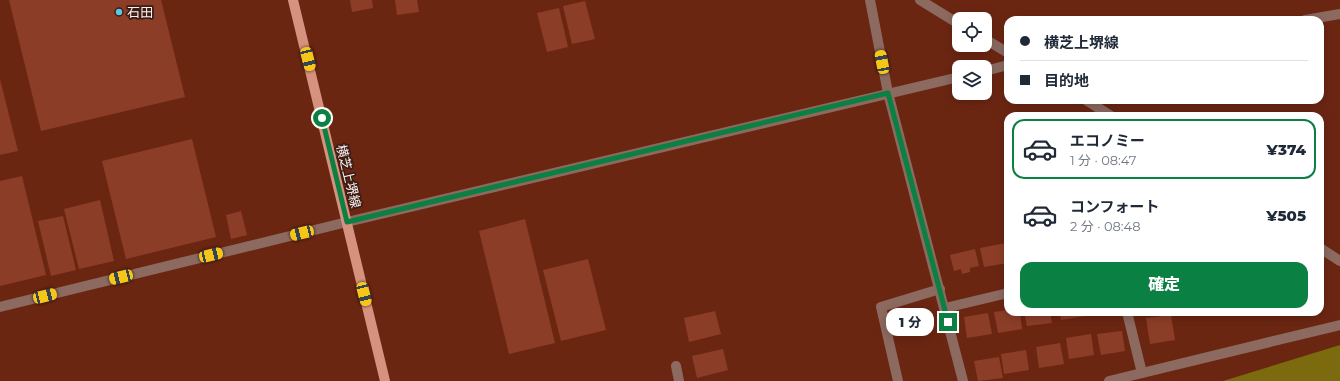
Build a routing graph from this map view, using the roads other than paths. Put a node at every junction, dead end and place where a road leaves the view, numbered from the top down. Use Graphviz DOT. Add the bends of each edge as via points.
graph roads {
  1 [pos="293,0"];
  2 [pos="870,0"];
  3 [pos="920,0"];
  4 [pos="1340,14"];
  5 [pos="1324,17"];
  6 [pos="952,20"];
  7 [pos="992,43"];
  8 [pos="1004,51"];
  9 [pos="1004,67"];
  10 [pos="992,69"];
  11 [pos="952,79"];
  12 [pos="888,93"];
  13 [pos="1092,104"];
  14 [pos="1105,112"];
  15 [pos="347,222"];
  16 [pos="1324,251"];
  17 [pos="1340,261"];
  18 [pos="940,289"];
  19 [pos="1004,294"];
  20 [pos="0,307"];
  21 [pos="945,308"];
  22 [pos="1128,316"];
  23 [pos="1340,325"];
  24 [pos="676,366"];
  25 [pos="1142,373"];
  26 [pos="385,381"];
  27 [pos="679,381"];
  28 [pos="898,381"];
  29 [pos="963,381"];
  30 [pos="1109,381"];
  1 -- 15 [label="main road, 横芝上堺線"];
  2 -- 12 [label="street"];
  3 -- 6 [label="street"];
  4 -- 5 [label="street"];
  7 -- 8 [label="street"];
  9 -- 10 [label="street"];
  11 -- 12 [label="street"];
  12 -- 15 [label="street"];
  12 -- 18 [label="street"];
  13 -- 14 [label="street"];
  15 -- 20 [label="street"];
  15 -- 26 [label="main road, 横芝上堺線"];
  16 -- 17 [label="street"];
  18 -- 21 [label="street"];
  18 -- 28 [label="street" via="880,307"];
  19 -- 21 [label="street"];
  21 -- 29 [label="street"];
  22 -- 25 [label="street"];
  23 -- 25 [label="street"];
  24 -- 27 [label="street"];
  25 -- 30 [label="street"];
}
